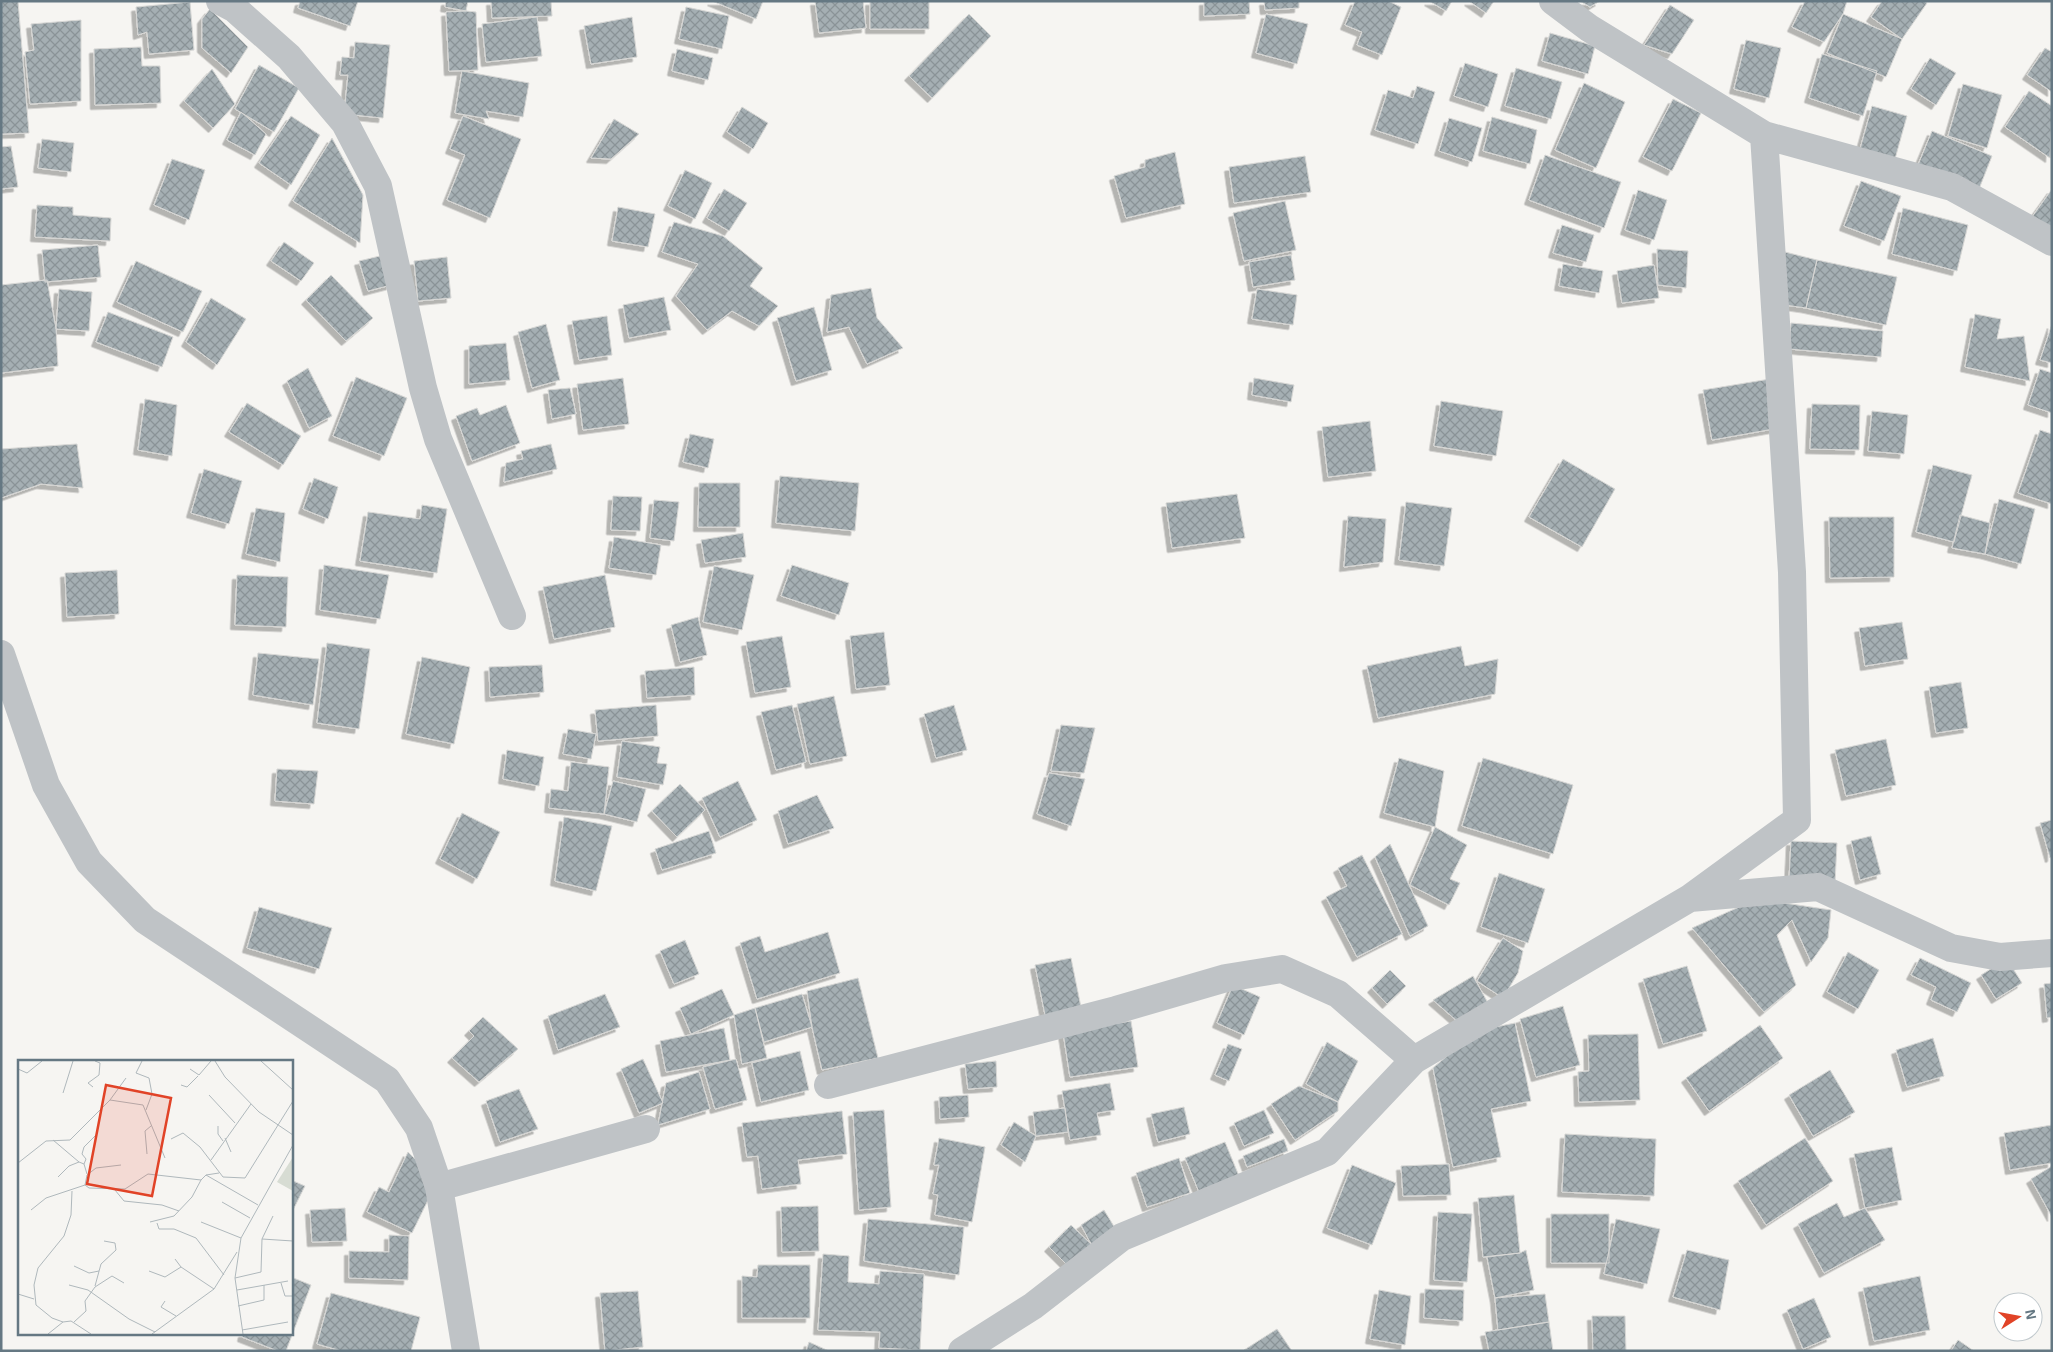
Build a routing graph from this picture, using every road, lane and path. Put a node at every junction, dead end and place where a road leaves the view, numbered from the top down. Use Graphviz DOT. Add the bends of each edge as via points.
graph roads {
  1 [pos="220,1"];
  2 [pos="1553,1"];
  3 [pos="1764,135"];
  4 [pos="2052,242"];
  5 [pos="512,616"];
  6 [pos="1,654"];
  7 [pos="1690,898"];
  8 [pos="2052,953"];
  9 [pos="1414,1060"];
  10 [pos="828,1085"];
  11 [pos="646,1128"];
  12 [pos="439,1187"];
  13 [pos="466,1351"];
  14 [pos="962,1351"];
  1 -- 5 [label="street" via="235,9 289,57 345,123 378,186 423,388 438,439"];
  2 -- 3 [label="street" via="1590,28"];
  3 -- 4 [label="street" via="1952,187"];
  3 -- 7 [label="street" via="1792,572 1797,820"];
  6 -- 12 [label="street" via="46,785 89,862 145,920 386,1080 419,1128"];
  7 -- 8 [label="street" via="1818,887 1951,948 2000,957"];
  7 -- 9 [label="street"];
  9 -- 10 [label="street" via="1338,994 1282,969 1226,978 1096,1016"];
  9 -- 14 [label="street" via="1327,1152 1122,1237 1033,1306"];
  11 -- 12 [label="street"];
  12 -- 13 [label="street"];
}
